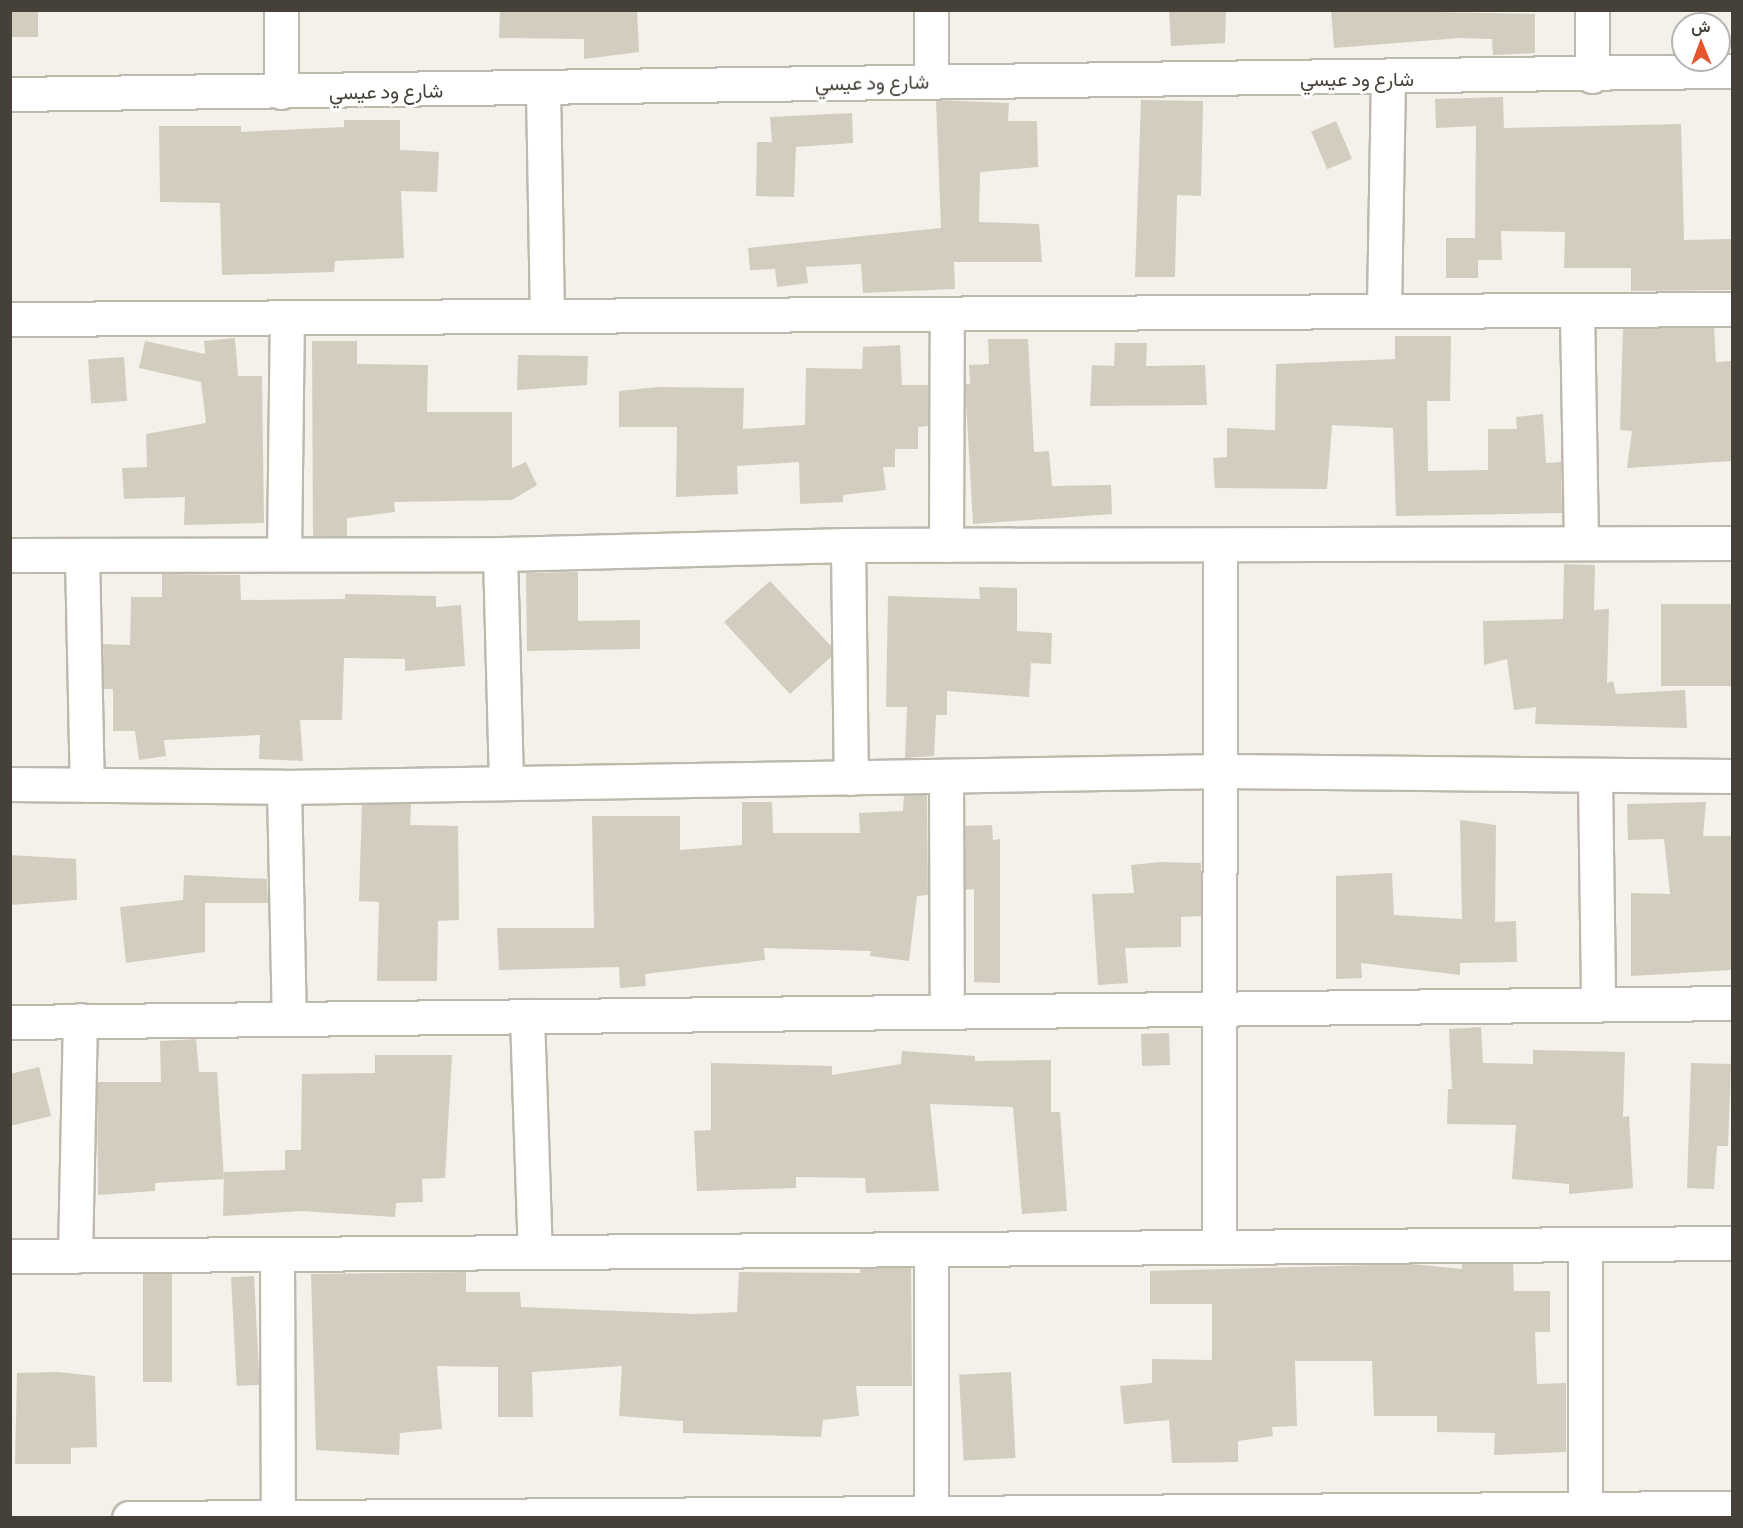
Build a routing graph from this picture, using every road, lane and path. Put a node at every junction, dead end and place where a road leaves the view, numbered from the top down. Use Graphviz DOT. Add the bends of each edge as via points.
graph roads {
  1 [pos="281,10"];
  2 [pos="931,10"];
  3 [pos="1592,10"];
  4 [pos="1732,70"];
  5 [pos="1592,76"];
  6 [pos="1388,78"];
  7 [pos="931,81"];
  8 [pos="543,89"];
  9 [pos="281,92"];
  10 [pos="10,94"];
  11 [pos="1384,307"];
  12 [pos="1732,309"];
  13 [pos="1577,312"];
  14 [pos="947,314"];
  15 [pos="547,316"];
  16 [pos="10,319"];
  17 [pos="287,319"];
  18 [pos="1581,541"];
  19 [pos="1732,543"];
  20 [pos="848,545"];
  21 [pos="946,545"];
  22 [pos="1220,546"];
  23 [pos="284,554"];
  24 [pos="500,554"];
  25 [pos="10,555"];
  26 [pos="82,555"];
  27 [pos="1224,771"];
  28 [pos="1732,776"];
  29 [pos="1595,777"];
  30 [pos="851,778"];
  31 [pos="946,778"];
  32 [pos="506,783"];
  33 [pos="10,784"];
  34 [pos="87,785"];
  35 [pos="284,788"];
  36 [pos="1598,1003"];
  37 [pos="1732,1003"];
  38 [pos="1221,1009"];
  39 [pos="947,1012"];
  40 [pos="527,1016"];
  41 [pos="289,1017"];
  42 [pos="80,1020"];
  43 [pos="10,1022"];
  44 [pos="1219,1244"];
  45 [pos="1732,1244"];
  46 [pos="1585,1245"];
  47 [pos="931,1249"];
  48 [pos="535,1252"];
  49 [pos="277,1254"];
  50 [pos="75,1256"];
  51 [pos="10,1257"];
  52 [pos="1732,1508"];
  53 [pos="1584,1509"];
  54 [pos="278,1515"];
  55 [pos="1468,1515"];
  56 [pos="318,1516"];
  57 [pos="931,1516"];
  58 [pos="791,1517"];
  59 [pos="129,1518"];
  1 -- 9 [label="street"];
  2 -- 7 [label="street"];
  3 -- 5 [label="street"];
  4 -- 5 [label="street, شارع ود عيسي"];
  5 -- 6 [label="street, شارع ود عيسي"];
  6 -- 7 [label="street, شارع ود عيسي"];
  6 -- 11 [label="street"];
  7 -- 8 [label="street, شارع ود عيسي"];
  8 -- 9 [label="street, شارع ود عيسي"];
  8 -- 15 [label="street"];
  9 -- 10 [label="street, شارع ود عيسي"];
  11 -- 13 [label="street"];
  11 -- 14 [label="street"];
  12 -- 13 [label="street"];
  13 -- 18 [label="street"];
  14 -- 15 [label="street"];
  14 -- 21 [label="street"];
  15 -- 17 [label="street"];
  16 -- 17 [label="street"];
  17 -- 23 [label="street"];
  18 -- 19 [label="street"];
  18 -- 22 [label="street"];
  20 -- 21 [label="street"];
  20 -- 24 [label="street"];
  20 -- 30 [label="street"];
  21 -- 22 [label="street"];
  22 -- 27 [label="street"];
  23 -- 24 [label="street"];
  23 -- 26 [label="street"];
  24 -- 32 [label="street"];
  25 -- 26 [label="street"];
  26 -- 34 [label="street"];
  27 -- 29 [label="street"];
  27 -- 31 [label="street"];
  27 -- 38 [label="street"];
  28 -- 29 [label="street"];
  29 -- 36 [label="street"];
  30 -- 31 [label="street"];
  30 -- 32 [label="street"];
  31 -- 39 [label="street"];
  32 -- 35 [label="street"];
  33 -- 34 [label="street"];
  34 -- 35 [label="street"];
  35 -- 41 [label="street"];
  36 -- 37 [label="street"];
  36 -- 38 [label="street"];
  38 -- 39 [label="street"];
  38 -- 44 [label="street"];
  39 -- 40 [label="street"];
  40 -- 41 [label="street"];
  40 -- 48 [label="street"];
  41 -- 42 [label="street"];
  42 -- 43 [label="street"];
  42 -- 50 [label="street"];
  44 -- 46 [label="street"];
  44 -- 47 [label="street"];
  45 -- 46 [label="street"];
  46 -- 53 [label="street"];
  47 -- 48 [label="street"];
  47 -- 57 [label="street"];
  48 -- 49 [label="street"];
  49 -- 50 [label="street"];
  49 -- 54 [label="street"];
  50 -- 51 [label="street"];
  52 -- 53 [label="street"];
  53 -- 55 [label="street"];
  54 -- 56 [label="street"];
  54 -- 59 [label="street"];
  55 -- 57 [label="street"];
  56 -- 58 [label="street"];
  57 -- 58 [label="street"];
}
